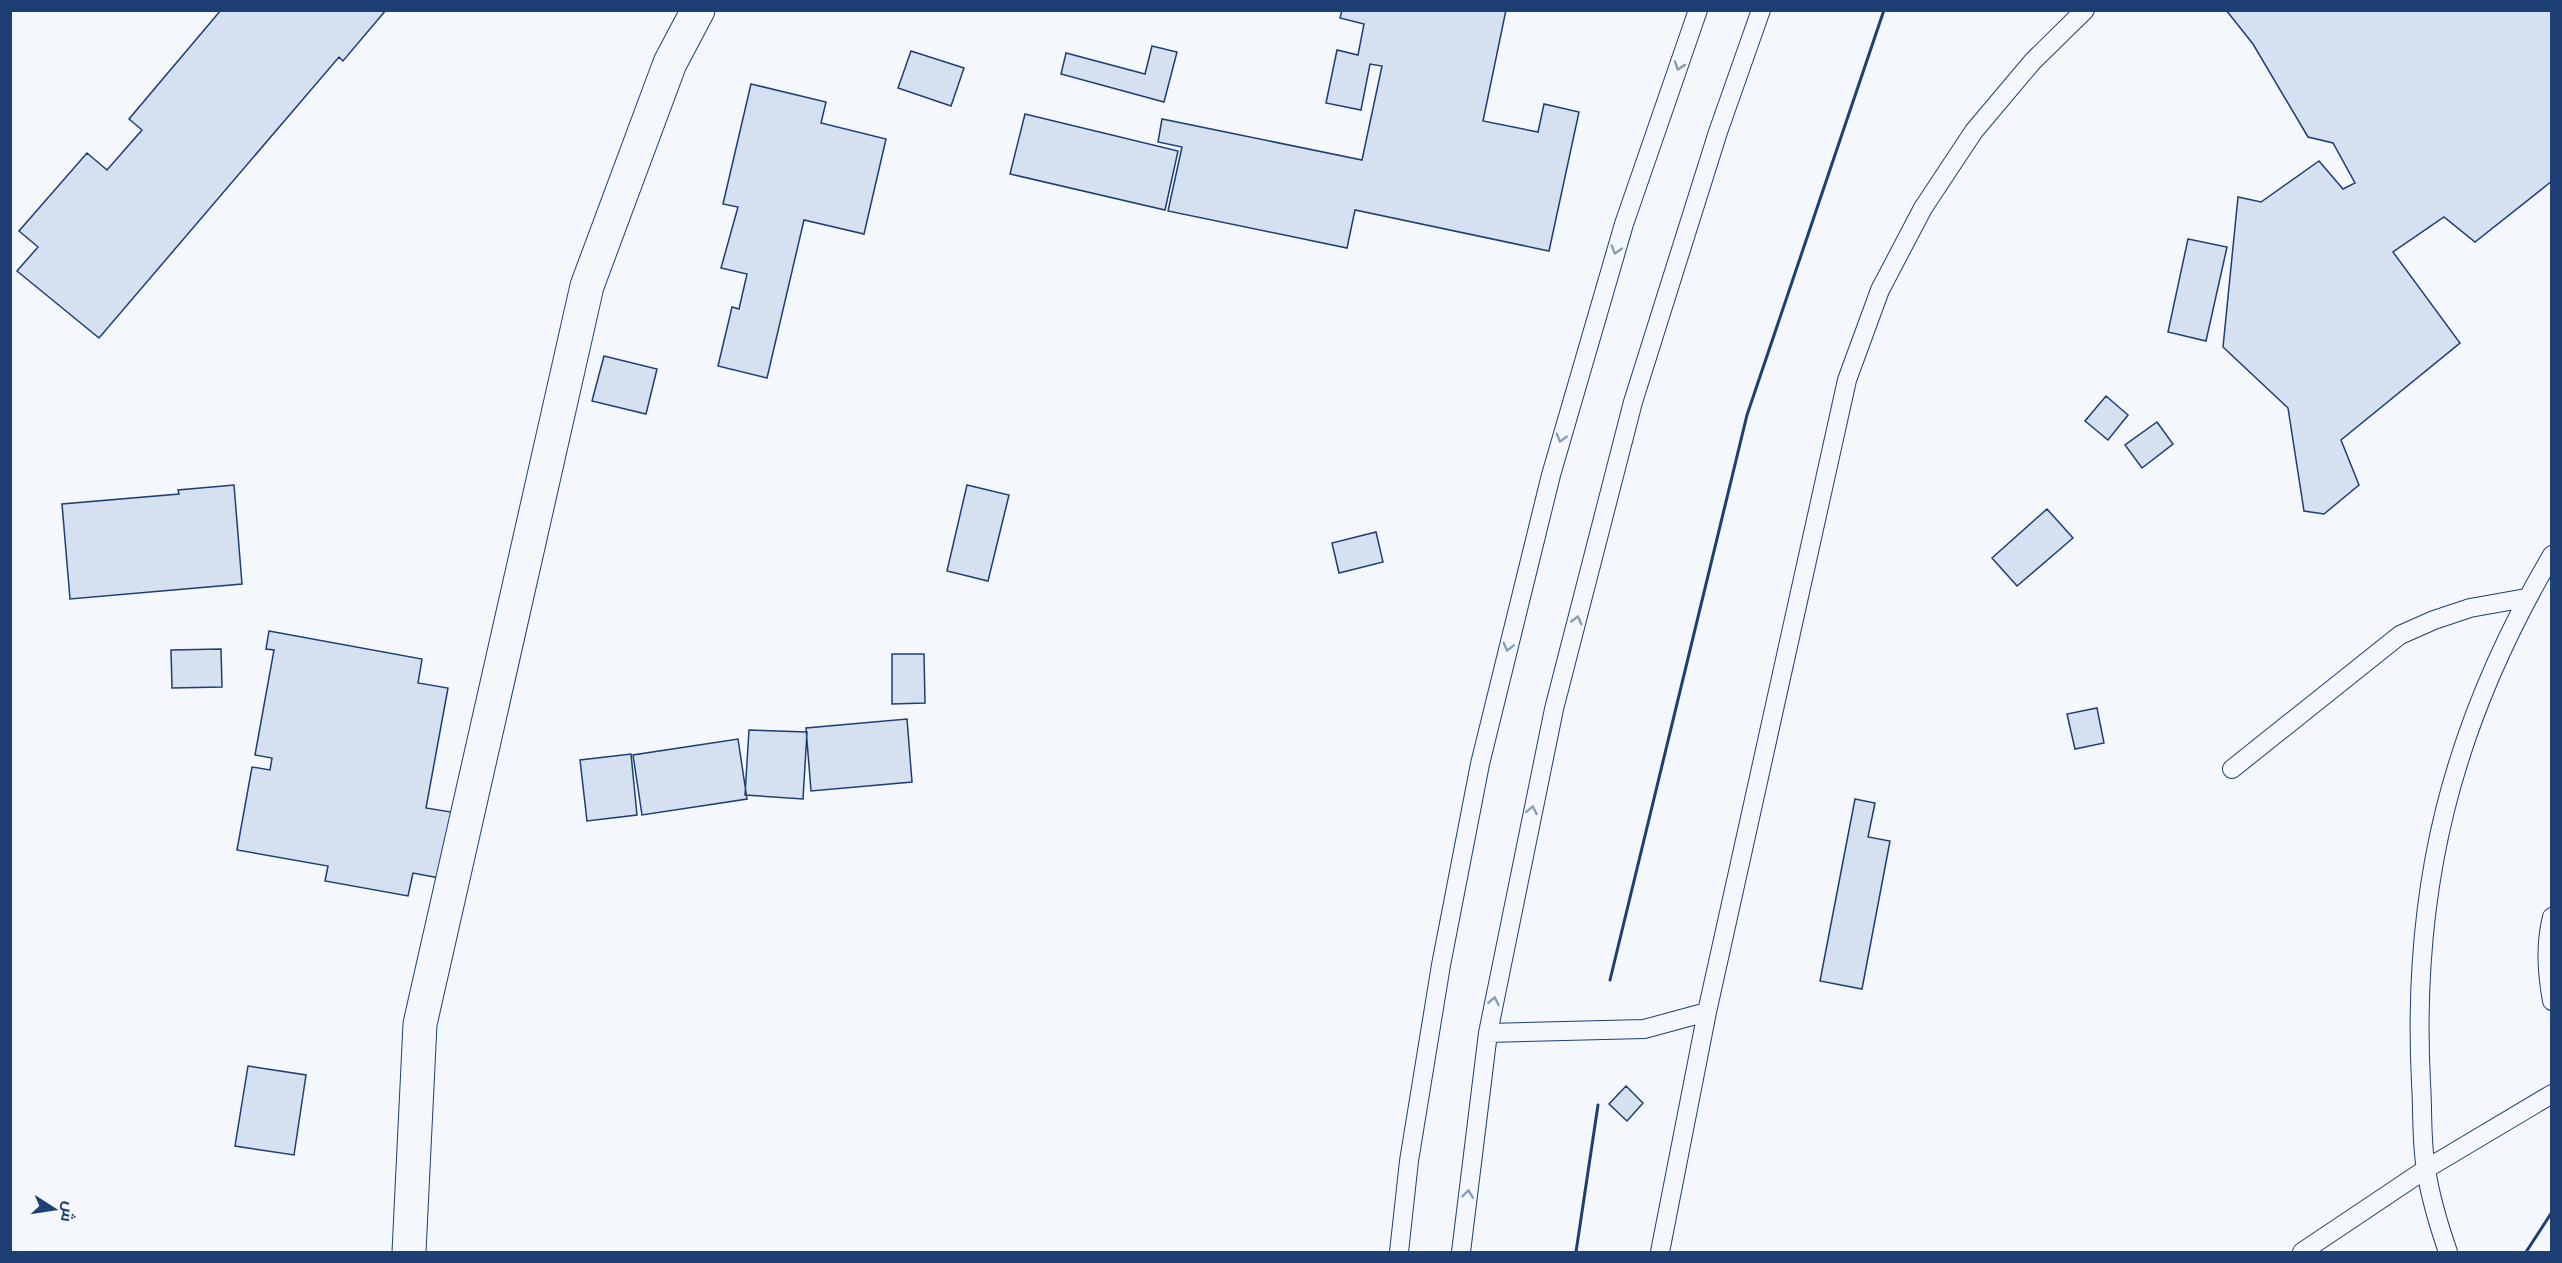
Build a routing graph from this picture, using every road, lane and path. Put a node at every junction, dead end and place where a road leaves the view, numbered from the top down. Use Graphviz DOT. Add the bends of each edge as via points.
graph roads {
  1 [pos="1698,10"];
  2 [pos="1761,10"];
  3 [pos="2085,10"];
  4 [pos="687,16"];
  5 [pos="2552,555"];
  6 [pos="2526,598"];
  7 [pos="2232,769"];
  8 [pos="2552,916"];
  9 [pos="2552,1001"];
  10 [pos="1707,1012"];
  11 [pos="1488,1033"];
  12 [pos="2552,1094"];
  13 [pos="2426,1169"];
  14 [pos="409,1252"];
  15 [pos="1399,1252"];
  16 [pos="1461,1252"];
  17 [pos="1660,1252"];
  18 [pos="2302,1252"];
  19 [pos="2448,1252"];
  1 -- 15 [label="lane, one-way" via="1624,224 1564,429 1480,764 1441,965"];
  11 -- 2 [label="lane, one-way" via="1554,708 1633,402 1718,132"];
  3 -- 10 [label="lane" via="2033,61 1974,131 1923,208 1880,290 1847,380"];
  4 -- 14 [label="street" via="587,286 420,1024"];
  5 -- 6 [label="lane"];
  6 -- 7 [label="lane" via="2470,608 2400,636"];
  6 -- 13 [label="lane" via="2465,736 2429,883 2421,958 2419,1034"];
  8 -- 9 [label="lane" via="2546,968"];
  10 -- 11 [label="lane" via="1644,1029"];
  10 -- 17 [label="lane"];
  16 -- 11 [label="lane, one-way"];
  12 -- 13 [label="lane"];
  13 -- 18 [label="lane"];
  13 -- 19 [label="lane"];
}
